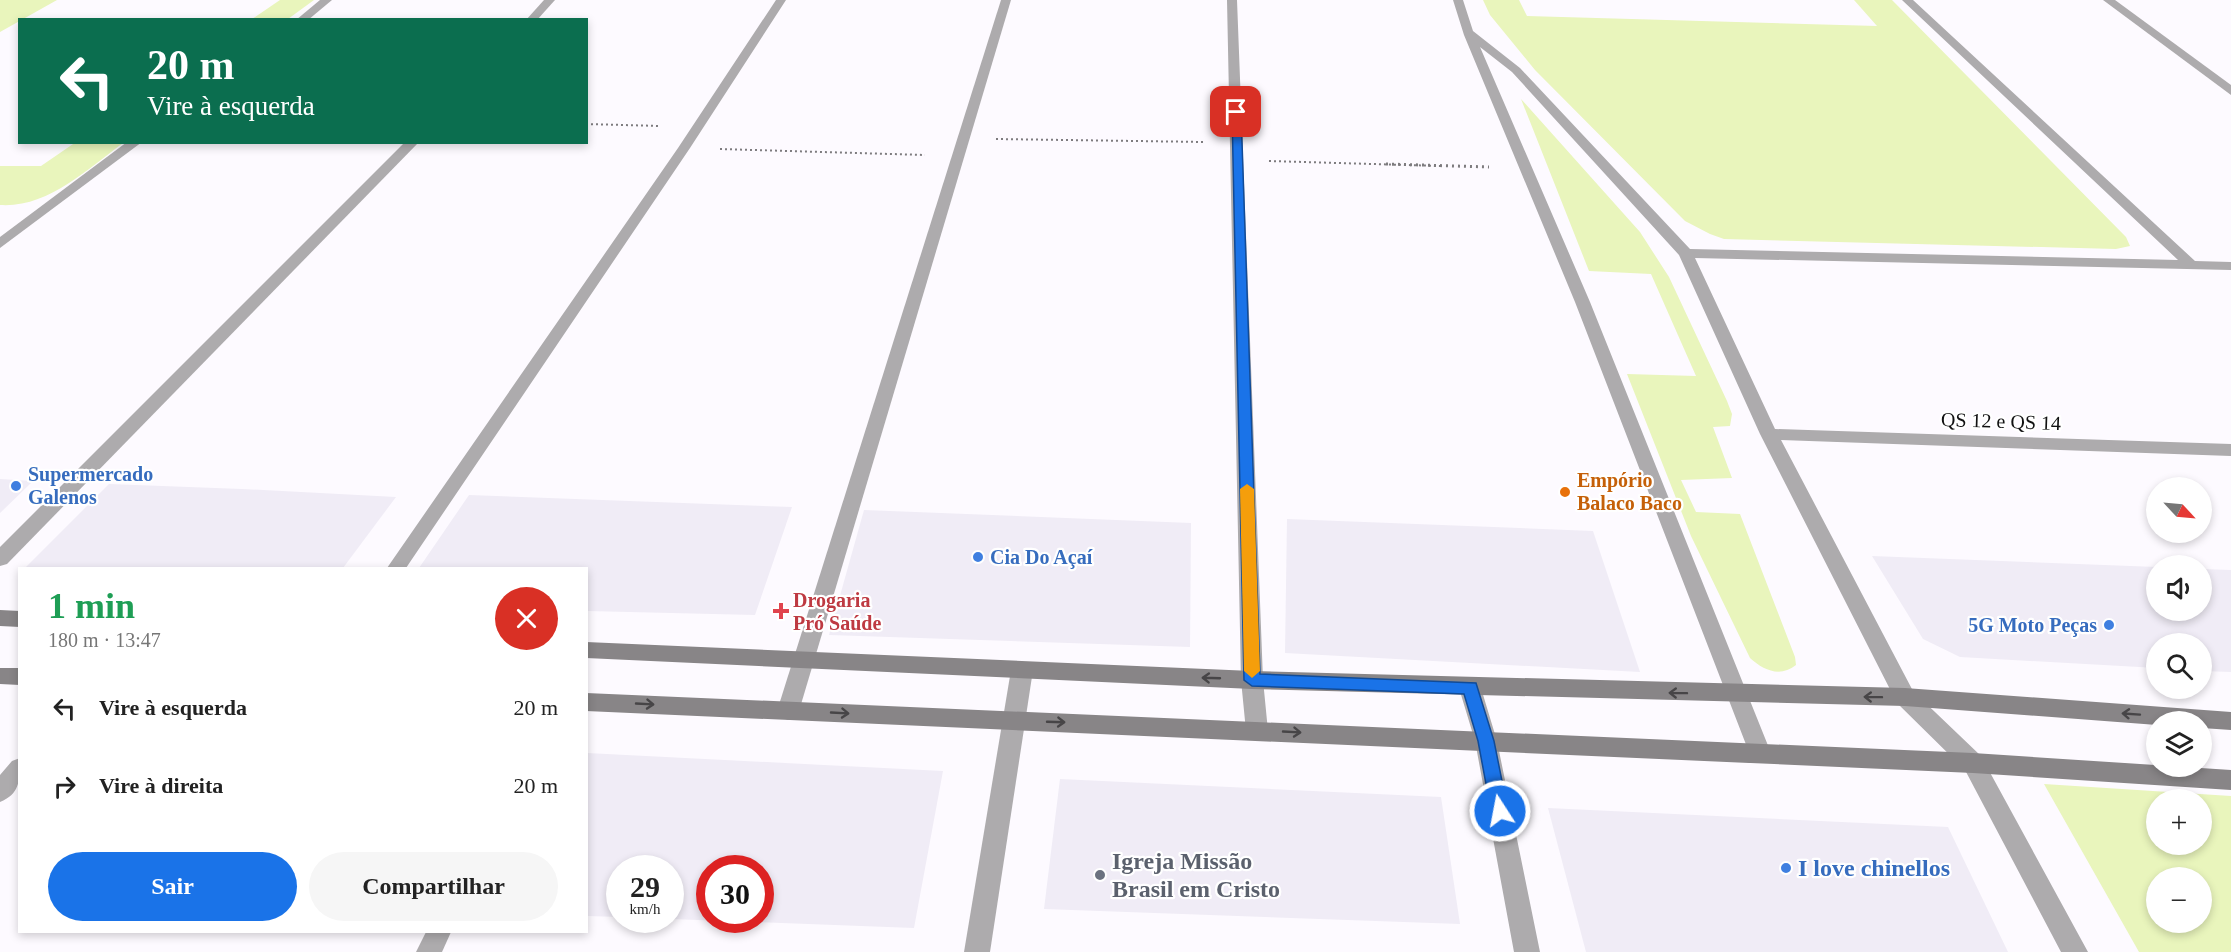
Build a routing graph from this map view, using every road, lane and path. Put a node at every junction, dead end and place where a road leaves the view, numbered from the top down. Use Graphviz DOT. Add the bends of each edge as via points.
graph roads {
  1 [pos="327,0"];
  2 [pos="550,0"];
  3 [pos="781,0"];
  4 [pos="1006,0"];
  5 [pos="1232,0"];
  6 [pos="1458,0"];
  7 [pos="1907,0"];
  8 [pos="2108,0"];
  9 [pos="304,18"];
  10 [pos="533,18"];
  11 [pos="1468,32"];
  12 [pos="2231,91"];
  13 [pos="588,124"];
  14 [pos="697,127"];
  15 [pos="964,138"];
  16 [pos="1238,143"];
  17 [pos="133,144"];
  18 [pos="411,144"];
  19 [pos="684,148"];
  20 [pos="959,156"];
  21 [pos="1238,160"];
  22 [pos="1529,168"];
  23 [pos="0,244"];
  24 [pos="1686,253"];
  25 [pos="2190,264"];
  26 [pos="2231,266"];
  27 [pos="1769,434"];
  28 [pos="2231,450"];
  29 [pos="0,559"];
  30 [pos="397,567"];
  31 [pos="0,618"];
  32 [pos="18,619"];
  33 [pos="588,650"];
  34 [pos="803,661"];
  35 [pos="1022,670"];
  36 [pos="0,676"];
  37 [pos="18,677"];
  38 [pos="1252,680"];
  39 [pos="1470,688"];
  40 [pos="1736,694"];
  41 [pos="1905,697"];
  42 [pos="588,702"];
  43 [pos="788,711"];
  44 [pos="1013,721"];
  45 [pos="2231,721"];
  46 [pos="1257,731"];
  47 [pos="1486,741"];
  48 [pos="1760,753"];
  49 [pos="1973,762"];
  50 [pos="18,770"];
  51 [pos="2231,780"];
  52 [pos="0,792"];
  53 [pos="438,933"];
  54 [pos="429,952"];
  55 [pos="977,952"];
  56 [pos="1527,952"];
  57 [pos="2075,952"];
  1 -- 9 [label="street"];
  2 -- 10 [label="street"];
  3 -- 14 [label="street"];
  4 -- 15 [label="street"];
  5 -- 16 [label="street"];
  6 -- 11 [label="street"];
  7 -- 25 [label="street"];
  8 -- 12 [label="street"];
  11 -- 22 [label="street"];
  11 -- 24 [label="street" via="1516,70"];
  13 -- 14 [label="path"];
  14 -- 19 [label="street"];
  15 -- 16 [label="path"];
  15 -- 20 [label="street"];
  16 -- 21 [label="street"];
  17 -- 23 [label="street"];
  18 -- 29 [label="street"];
  19 -- 20 [label="path"];
  19 -- 30 [label="street"];
  20 -- 34 [label="street"];
  21 -- 22 [label="path"];
  21 -- 38 [label="street"];
  22 -- 40 [label="street"];
  24 -- 25 [label="street"];
  24 -- 27 [label="street"];
  25 -- 26 [label="street"];
  27 -- 28 [label="street, QS 12 e QS 14"];
  27 -- 41 [label="street"];
  31 -- 32 [label="street"];
  33 -- 34 [label="street"];
  34 -- 35 [label="street"];
  34 -- 43 [label="street"];
  38 -- 35 [label="street, one-way"];
  35 -- 44 [label="street"];
  36 -- 37 [label="street"];
  38 -- 39 [label="street"];
  38 -- 46 [label="street"];
  40 -- 39 [label="street, one-way"];
  39 -- 47 [label="street"];
  41 -- 40 [label="street, one-way"];
  40 -- 48 [label="street"];
  45 -- 41 [label="street, one-way"];
  41 -- 49 [label="street"];
  42 -- 43 [label="street, one-way"];
  43 -- 44 [label="street, one-way"];
  44 -- 46 [label="street, one-way"];
  44 -- 55 [label="street"];
  46 -- 47 [label="street, one-way"];
  47 -- 48 [label="street"];
  47 -- 56 [label="street"];
  48 -- 49 [label="street"];
  49 -- 51 [label="street"];
  49 -- 57 [label="street"];
  50 -- 52 [label="street"];
  53 -- 54 [label="street"];
}
